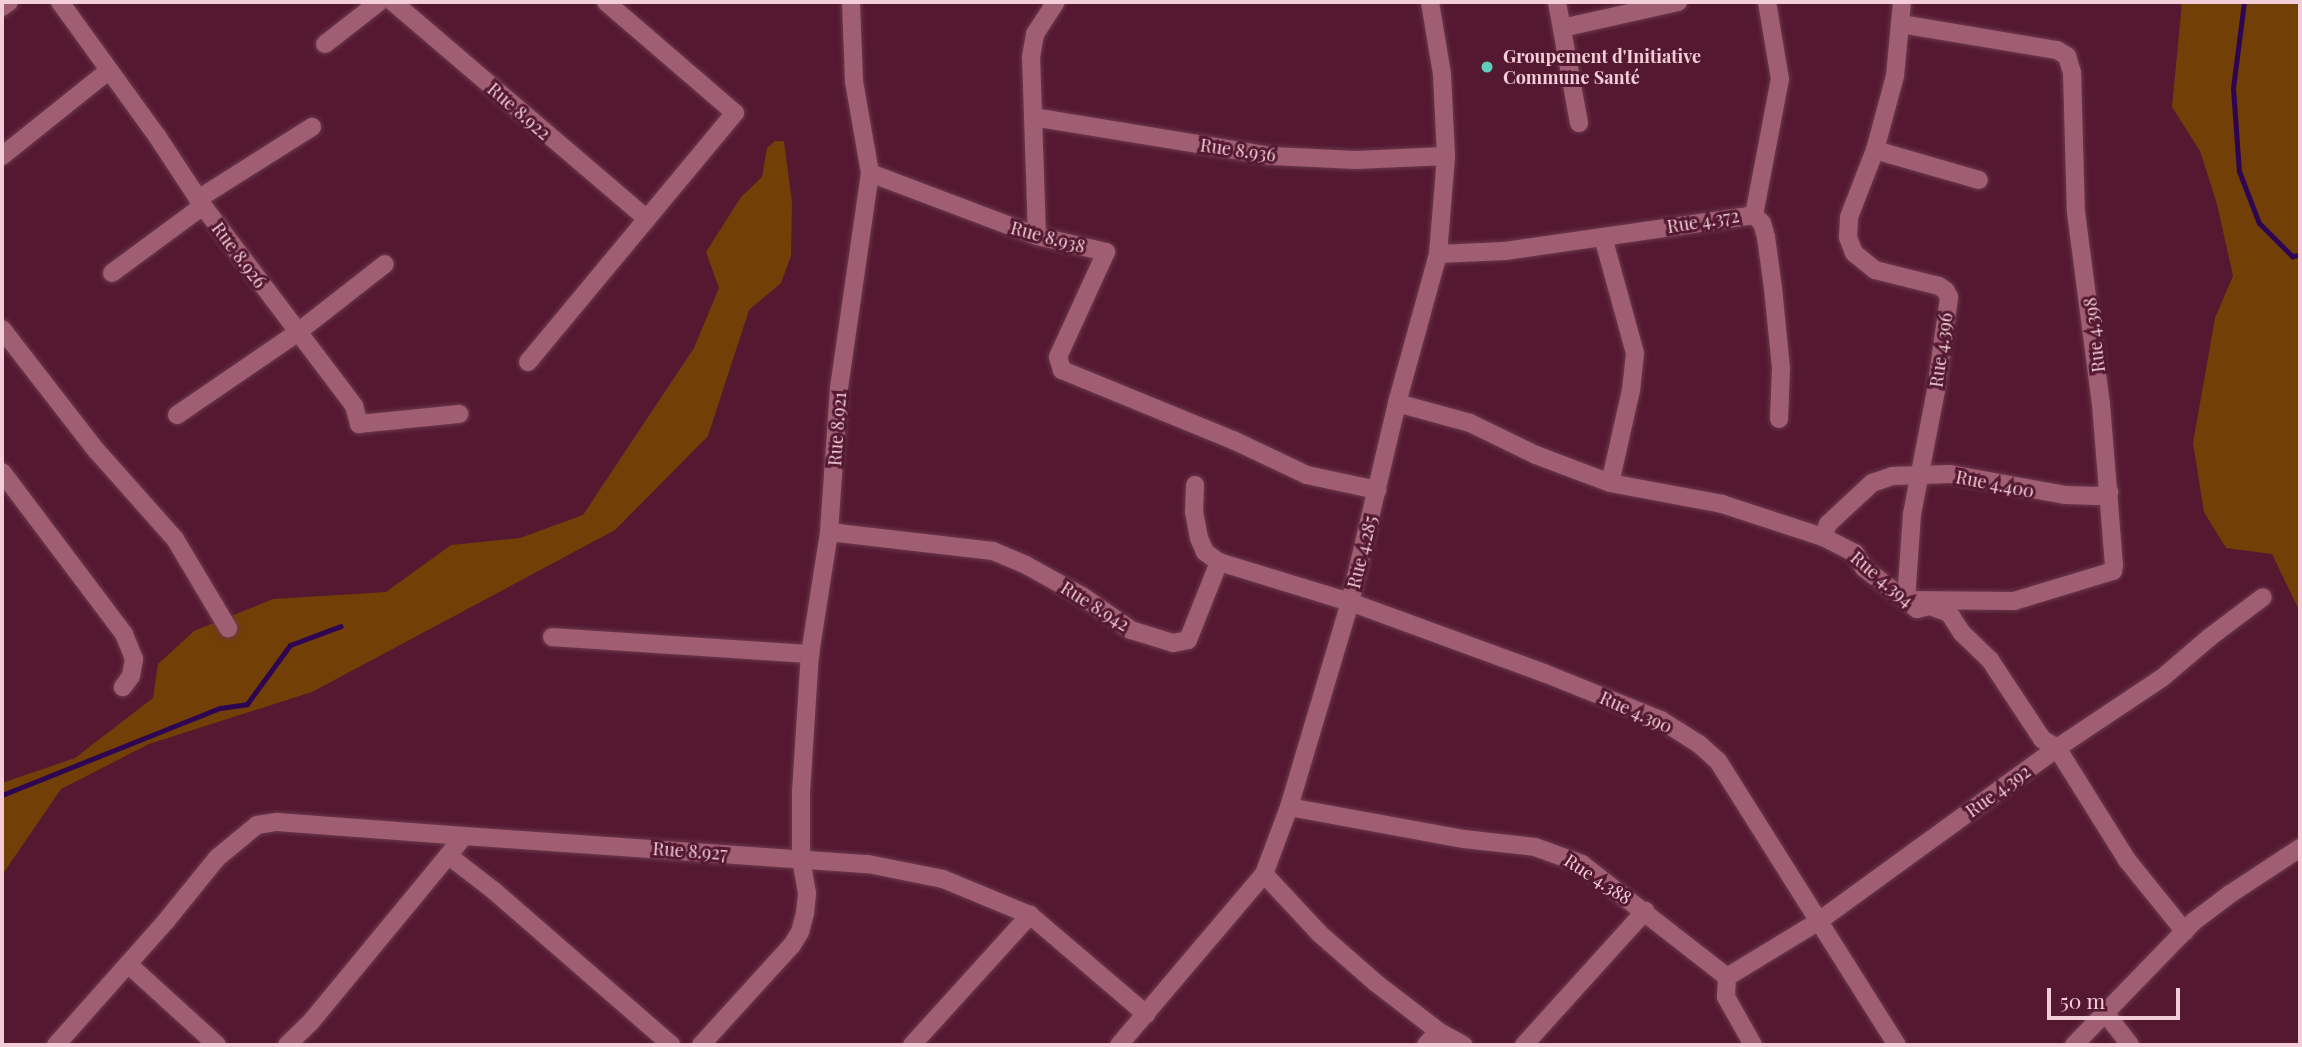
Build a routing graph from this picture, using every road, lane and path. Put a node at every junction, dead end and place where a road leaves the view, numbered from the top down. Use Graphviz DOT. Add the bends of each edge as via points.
graph roads {
  1 [pos="9,2"];
  2 [pos="60,2"];
  3 [pos="379,2"];
  4 [pos="393,2"];
  5 [pos="606,2"];
  6 [pos="851,2"];
  7 [pos="1056,2"];
  8 [pos="1430,2"];
  9 [pos="1557,2"];
  10 [pos="1678,2"];
  11 [pos="1767,2"];
  12 [pos="1902,2"];
  13 [pos="2,7"];
  14 [pos="1901,24"];
  15 [pos="1562,28"];
  16 [pos="325,44"];
  17 [pos="108,71"];
  18 [pos="1033,117"];
  19 [pos="1579,123"];
  20 [pos="312,127"];
  21 [pos="1875,150"];
  22 [pos="2,156"];
  23 [pos="1446,156"];
  24 [pos="870,173"];
  25 [pos="1979,180"];
  26 [pos="200,202"];
  27 [pos="1754,215"];
  28 [pos="647,219"];
  29 [pos="1037,236"];
  30 [pos="1603,237"];
  31 [pos="1438,254"];
  32 [pos="385,264"];
  33 [pos="112,273"];
  34 [pos="2,329"];
  35 [pos="298,332"];
  36 [pos="528,362"];
  37 [pos="1397,403"];
  38 [pos="460,414"];
  39 [pos="177,415"];
  40 [pos="1779,419"];
  41 [pos="2,472"];
  42 [pos="1919,477"];
  43 [pos="1610,483"];
  44 [pos="1195,485"];
  45 [pos="1377,490"];
  46 [pos="2109,492"];
  47 [pos="829,531"];
  48 [pos="1823,537"];
  49 [pos="1219,562"];
  50 [pos="2263,597"];
  51 [pos="1906,600"];
  52 [pos="1350,602"];
  53 [pos="228,628"];
  54 [pos="552,637"];
  55 [pos="810,654"];
  56 [pos="123,687"];
  57 [pos="2057,748"];
  58 [pos="1289,807"];
  59 [pos="464,836"];
  60 [pos="2300,848"];
  61 [pos="449,856"];
  62 [pos="801,859"];
  63 [pos="1264,874"];
  64 [pos="1645,911"];
  65 [pos="1030,915"];
  66 [pos="1819,921"];
  67 [pos="2185,932"];
  68 [pos="128,964"];
  69 [pos="1727,977"];
  70 [pos="1146,1014"];
  71 [pos="2106,1014"];
  72 [pos="1438,1031"];
  73 [pos="56,1045"];
  74 [pos="217,1045"];
  75 [pos="287,1045"];
  76 [pos="671,1045"];
  77 [pos="701,1045"];
  78 [pos="912,1045"];
  79 [pos="1119,1045"];
  80 [pos="1426,1045"];
  81 [pos="1463,1045"];
  82 [pos="1524,1045"];
  83 [pos="1753,1045"];
  84 [pos="1897,1045"];
  85 [pos="2074,1045"];
  86 [pos="2130,1045"];
  1 -- 13 [label="street"];
  2 -- 17 [label="street, Rue 8.926"];
  3 -- 16 [label="street"];
  4 -- 28 [label="street, Rue 8.922"];
  5 -- 28 [label="street" via="735,113"];
  6 -- 24 [label="street, Rue 8.921" via="854,81"];
  7 -- 18 [label="street" via="1035,34 1030,80"];
  8 -- 23 [label="street, Rue 4.285" via="1442,74"];
  9 -- 15 [label="street"];
  10 -- 15 [label="street"];
  11 -- 27 [label="street, Rue 4.372" via="1780,79"];
  12 -- 14 [label="street, Rue 4.396"];
  14 -- 21 [label="street, Rue 4.396" via="1895,76"];
  14 -- 46 [label="street, Rue 4.398" via="2057,50 2067,56 2072,72 2076,212"];
  15 -- 19 [label="street"];
  17 -- 22 [label="street"];
  17 -- 26 [label="street, Rue 8.926"];
  18 -- 23 [label="street, Rue 8.936" via="1272,156 1356,160"];
  18 -- 29 [label="street"];
  20 -- 26 [label="street"];
  21 -- 25 [label="street"];
  21 -- 42 [label="street, Rue 4.396" via="1849,217 1848,237 1854,253 1875,270 1939,286 1949,297"];
  23 -- 31 [label="street, Rue 4.285"];
  24 -- 29 [label="street, Rue 8.938"];
  24 -- 47 [label="street, Rue 8.921" via="839,388"];
  26 -- 33 [label="street"];
  26 -- 35 [label="street, Rue 8.926"];
  27 -- 30 [label="street, Rue 4.372"];
  27 -- 40 [label="street" via="1766,237 1773,288 1781,368"];
  28 -- 36 [label="street"];
  29 -- 45 [label="street, Rue 8.938" via="1106,252 1058,357 1062,370 1307,475"];
  30 -- 31 [label="street, Rue 4.372" via="1505,251"];
  30 -- 43 [label="street" via="1635,353"];
  31 -- 37 [label="street, Rue 4.285"];
  32 -- 35 [label="street"];
  34 -- 53 [label="street" via="96,450 175,539"];
  35 -- 38 [label="street, Rue 8.926" via="355,406 359,424"];
  35 -- 39 [label="street"];
  37 -- 43 [label="street, Rue 4.394" via="1470,423"];
  37 -- 45 [label="street, Rue 4.285"];
  41 -- 56 [label="street" via="124,634 134,660"];
  42 -- 46 [label="street, Rue 4.400" via="1962,476 2066,495"];
  42 -- 48 [label="street, Rue 4.400" via="1892,476 1872,484 1828,524"];
  42 -- 51 [label="street, Rue 4.396"];
  43 -- 48 [label="street, Rue 4.394" via="1722,504"];
  44 -- 49 [label="street" via="1199,538 1205,552"];
  45 -- 52 [label="street, Rue 4.285"];
  46 -- 51 [label="street, Rue 4.398" via="2113,571 2003,603"];
  47 -- 49 [label="street, Rue 8.942" via="993,551 1082,596 1131,630 1173,643 1188,640"];
  47 -- 55 [label="street, Rue 8.921"];
  48 -- 51 [label="street, Rue 4.394" via="1855,553 1864,568"];
  49 -- 52 [label="street"];
  50 -- 57 [label="street, Rue 4.392" via="2162,678"];
  51 -- 57 [label="street, Rue 4.394" via="1917,608 1930,606 1949,613 1962,634 1990,660 2042,739"];
  52 -- 58 [label="street, Rue 4.285"];
  52 -- 66 [label="street, Rue 4.390" via="1661,720 1699,744 1718,761"];
  54 -- 55 [label="street"];
  55 -- 62 [label="street, Rue 8.921"];
  57 -- 66 [label="street, Rue 4.392"];
  57 -- 67 [label="street, Rue 4.394" via="2127,860"];
  58 -- 63 [label="street, Rue 4.285"];
  58 -- 64 [label="street, Rue 4.388" via="1558,853 1605,880"];
  59 -- 61 [label="street"];
  59 -- 62 [label="street, Rue 8.927"];
  59 -- 68 [label="street, Rue 8.927" via="276,822 257,825 216,858"];
  60 -- 67 [label="street" via="2230,894"];
  61 -- 75 [label="street"];
  61 -- 76 [label="street"];
  62 -- 65 [label="street, Rue 8.927" via="868,864 943,879"];
  62 -- 77 [label="street, Rue 8.921" via="807,893 800,932"];
  63 -- 70 [label="street, Rue 4.285"];
  63 -- 72 [label="street" via="1321,934"];
  64 -- 69 [label="street, Rue 4.388"];
  64 -- 82 [label="street"];
  65 -- 70 [label="street, Rue 8.927"];
  65 -- 78 [label="street"];
  66 -- 69 [label="street, Rue 4.392"];
  66 -- 84 [label="street, Rue 4.390"];
  67 -- 71 [label="street"];
  68 -- 73 [label="street, Rue 8.927"];
  68 -- 74 [label="street"];
  69 -- 83 [label="street" via="1726,997"];
  70 -- 79 [label="street, Rue 4.285"];
  71 -- 85 [label="street"];
  71 -- 86 [label="street"];
  72 -- 80 [label="street"];
  72 -- 81 [label="street"];
}
